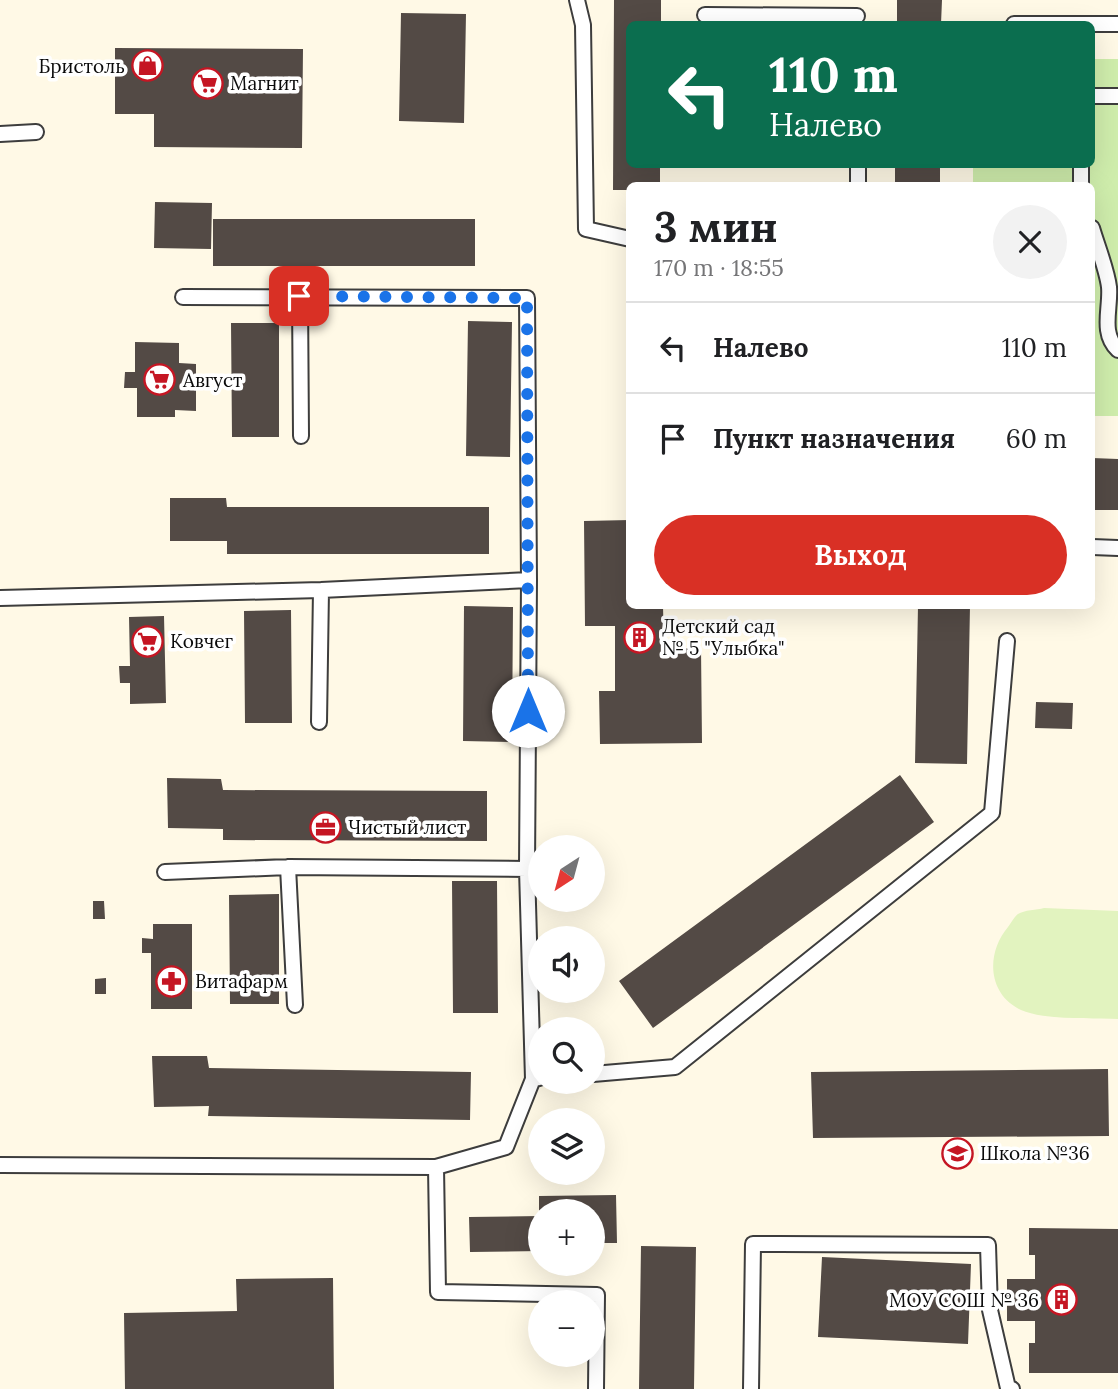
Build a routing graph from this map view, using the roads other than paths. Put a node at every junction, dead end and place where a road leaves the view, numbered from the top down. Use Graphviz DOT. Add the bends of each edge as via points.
graph roads {
  1 [pos="578,0"];
  2 [pos="857,0"];
  3 [pos="705,15"];
  4 [pos="857,20"];
  5 [pos="1095,24"];
  6 [pos="1118,24"];
  7 [pos="1095,96"];
  8 [pos="1118,96"];
  9 [pos="36,131"];
  10 [pos="0,134"];
  11 [pos="626,238"];
  12 [pos="1095,238"];
  13 [pos="299,296"];
  14 [pos="183,297"];
  15 [pos="1118,350"];
  16 [pos="301,436"];
  17 [pos="1095,547"];
  18 [pos="1118,548"];
  19 [pos="529,580"];
  20 [pos="321,590"];
  21 [pos="0,598"];
  22 [pos="1007,641"];
  23 [pos="319,722"];
  24 [pos="288,867"];
  25 [pos="527,869"];
  26 [pos="164,872"];
  27 [pos="295,1005"];
  28 [pos="534,1017"];
  29 [pos="605,1073"];
  30 [pos="530,1094"];
  31 [pos="0,1165"];
  32 [pos="436,1167"];
  33 [pos="596,1389"];
  34 [pos="751,1389"];
  35 [pos="1012,1389"];
  1 -- 11 [label="lane" via="583,25 586,229"];
  2 -- 4 [label="lane"];
  3 -- 4 [label="lane"];
  5 -- 6 [label="lane"];
  7 -- 8 [label="lane"];
  9 -- 10 [label="lane"];
  12 -- 15 [label="lane" via="1109,286 1107,331"];
  13 -- 14 [label="lane"];
  13 -- 16 [label="lane"];
  13 -- 19 [label="lane" via="527,298"];
  17 -- 18 [label="lane"];
  19 -- 20 [label="lane"];
  19 -- 25 [label="lane"];
  20 -- 21 [label="lane"];
  20 -- 23 [label="lane"];
  22 -- 29 [label="lane" via="992,813 675,1067"];
  24 -- 25 [label="lane"];
  24 -- 26 [label="lane"];
  24 -- 27 [label="lane"];
  25 -- 28 [label="lane"];
  30 -- 32 [label="lane" via="506,1147"];
  31 -- 32 [label="lane"];
  32 -- 33 [label="lane" via="439,1293 597,1294"];
  34 -- 35 [label="lane" via="753,1244 780,1244 988,1245 990,1310 1007,1388"];
}
